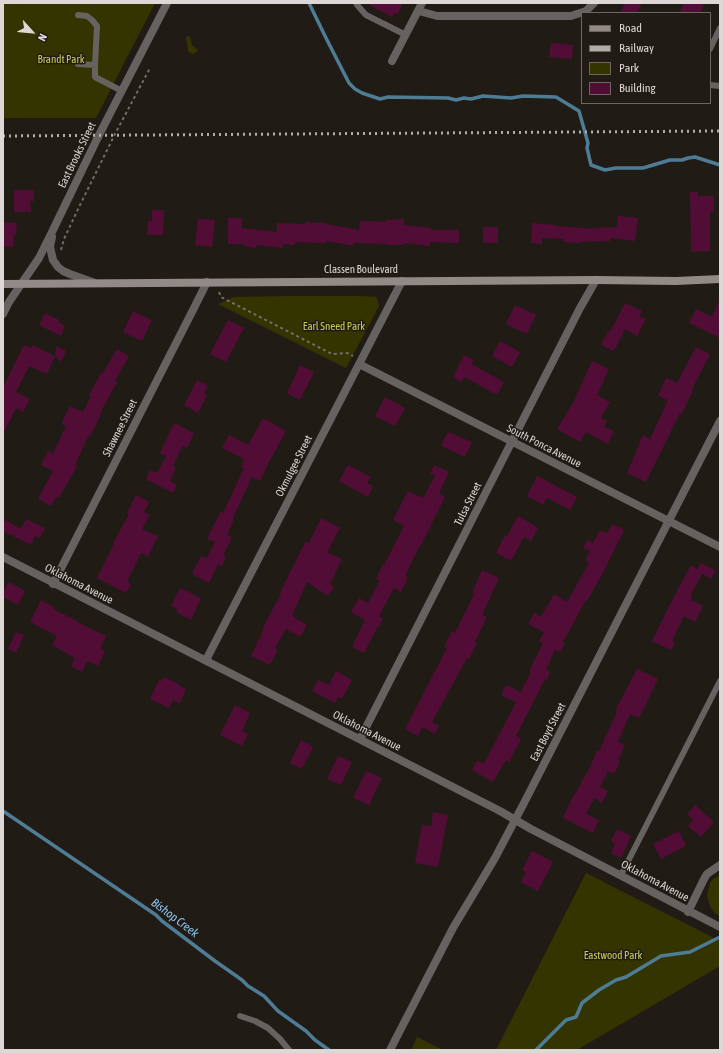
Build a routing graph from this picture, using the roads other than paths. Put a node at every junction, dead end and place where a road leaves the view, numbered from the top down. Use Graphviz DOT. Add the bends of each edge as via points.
graph roads {
  1 [pos="167,3"];
  2 [pos="356,3"];
  3 [pos="594,3"];
  4 [pos="421,7"];
  5 [pos="583,12"];
  6 [pos="581,13"];
  7 [pos="78,15"];
  8 [pos="720,28"];
  9 [pos="406,35"];
  10 [pos="711,47"];
  11 [pos="392,61"];
  12 [pos="78,64"];
  13 [pos="95,65"];
  14 [pos="122,91"];
  15 [pos="52,232"];
  16 [pos="596,280"];
  17 [pos="720,280"];
  18 [pos="402,281"];
  19 [pos="207,282"];
  20 [pos="21,283"];
  21 [pos="95,283"];
  22 [pos="3,284"];
  23 [pos="3,314"];
  24 [pos="360,362"];
  25 [pos="720,421"];
  26 [pos="512,442"];
  27 [pos="669,521"];
  28 [pos="720,547"];
  29 [pos="3,557"];
  30 [pos="53,584"];
  31 [pos="206,660"];
  32 [pos="720,681"];
  33 [pos="360,739"];
  34 [pos="515,820"];
  35 [pos="720,865"];
  36 [pos="621,875"];
  37 [pos="688,912"];
  38 [pos="717,926"];
  39 [pos="240,1016"];
  40 [pos="290,1050"];
  41 [pos="390,1050"];
  1 -- 14 [label="street, East Brooks Street"];
  2 -- 9 [label="lane" via="366,15"];
  3 -- 5 [label="street"];
  4 -- 6 [label="street" via="436,16 572,16"];
  4 -- 9 [label="street"];
  7 -- 13 [label="lane" via="86,16 96,26"];
  8 -- 10 [label="lane"];
  9 -- 11 [label="street"];
  12 -- 13 [label="lane"];
  13 -- 14 [label="lane" via="96,77"];
  14 -- 15 [label="street, East Brooks Street"];
  15 -- 20 [label="street, East Brooks Street" via="39,258"];
  15 -- 21 [label="street" via="50,247 55,263 63,271"];
  16 -- 17 [label="main road, Classen Boulevard"];
  16 -- 18 [label="main road, Classen Boulevard"];
  16 -- 26 [label="street, Tulsa Street"];
  18 -- 19 [label="main road, Classen Boulevard"];
  18 -- 24 [label="street, Okmulgee Street"];
  19 -- 21 [label="main road, Classen Boulevard"];
  19 -- 30 [label="street, Shawnee Street"];
  20 -- 21 [label="main road, Classen Boulevard"];
  20 -- 22 [label="main road, Classen Boulevard"];
  20 -- 23 [label="street, East Brooks Street"];
  24 -- 26 [label="street, South Ponca Avenue"];
  24 -- 31 [label="street, Okmulgee Street"];
  25 -- 27 [label="street, East Boyd Street"];
  26 -- 27 [label="street, South Ponca Avenue"];
  26 -- 33 [label="street, Tulsa Street"];
  27 -- 28 [label="street, South Ponca Avenue"];
  27 -- 34 [label="street, East Boyd Street"];
  29 -- 30 [label="street, Oklahoma Avenue"];
  30 -- 31 [label="street, Oklahoma Avenue"];
  31 -- 33 [label="street, Oklahoma Avenue"];
  32 -- 36 [label="lane"];
  33 -- 34 [label="street, Oklahoma Avenue"];
  34 -- 36 [label="street, Oklahoma Avenue"];
  34 -- 41 [label="street, East Boyd Street" via="453,928"];
  35 -- 37 [label="street" via="707,874"];
  36 -- 37 [label="street, Oklahoma Avenue"];
  37 -- 38 [label="street, Oklahoma Avenue"];
  39 -- 40 [label="lane" via="268,1028"];
}
